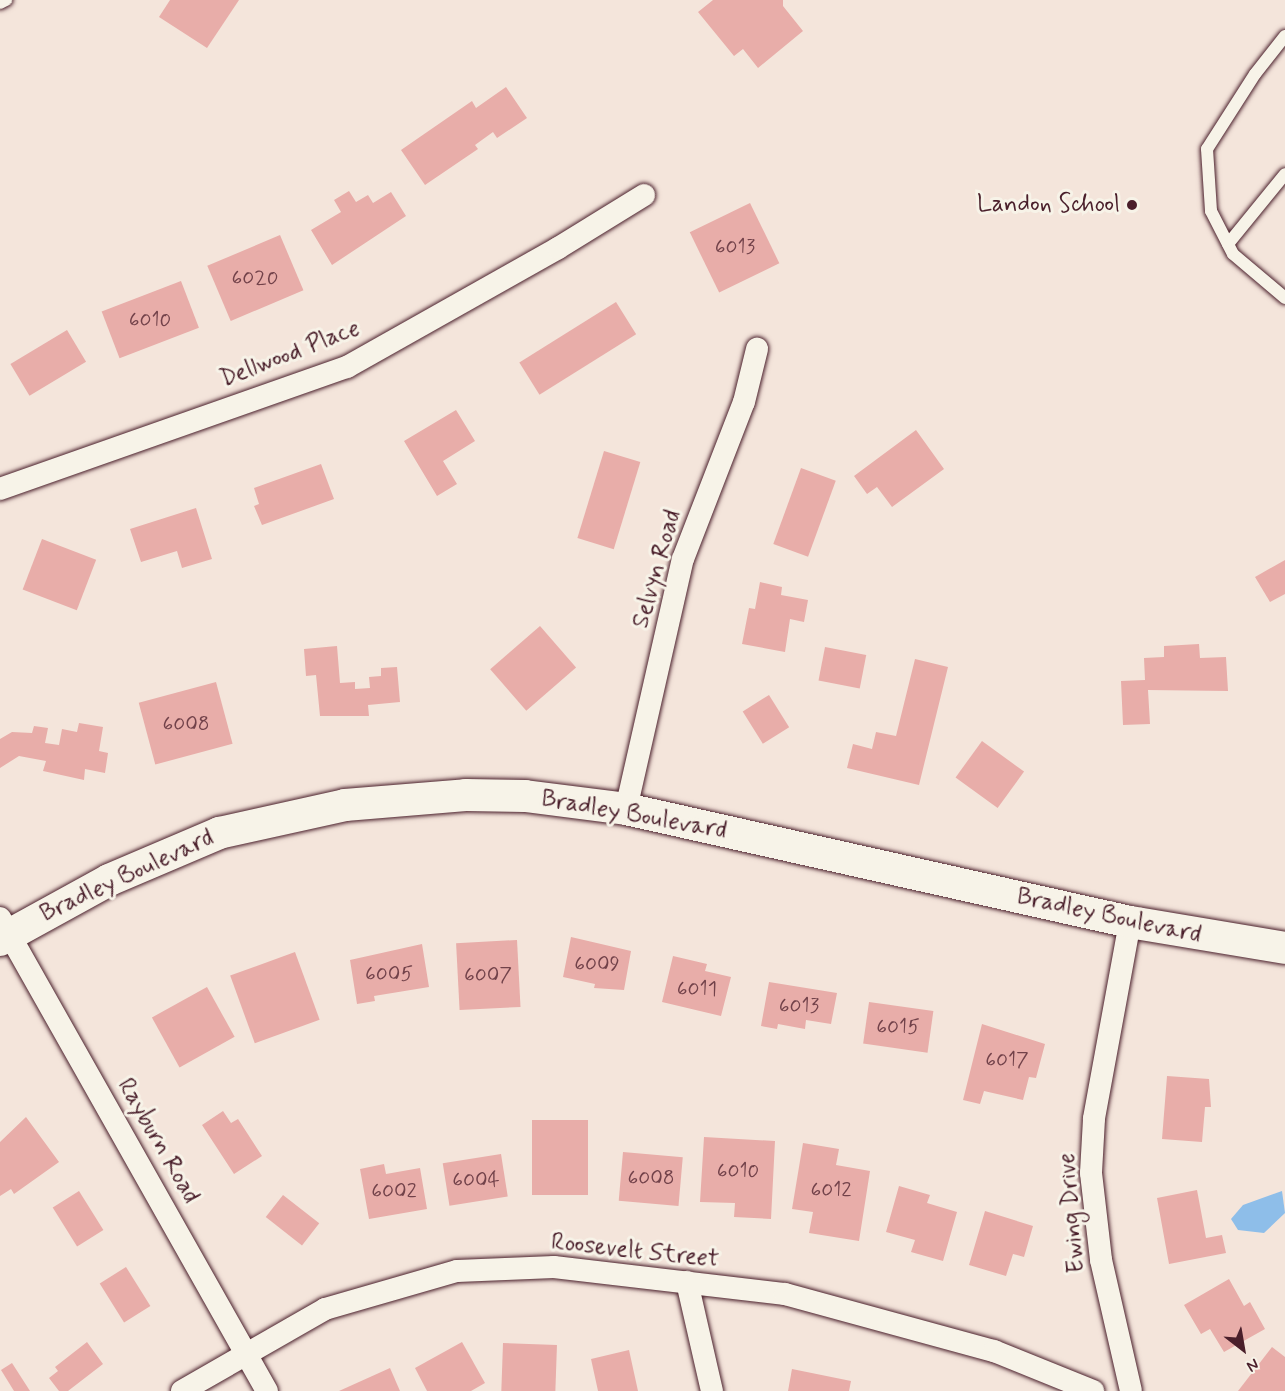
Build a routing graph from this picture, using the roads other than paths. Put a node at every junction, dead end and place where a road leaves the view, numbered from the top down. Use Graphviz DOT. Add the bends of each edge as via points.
graph roads {
  1 [pos="6,0"];
  2 [pos="0,3"];
  3 [pos="1285,36"];
  4 [pos="1285,174"];
  5 [pos="644,195"];
  6 [pos="1228,244"];
  7 [pos="1285,298"];
  8 [pos="757,348"];
  9 [pos="0,489"];
  10 [pos="626,809"];
  11 [pos="1130,922"];
  12 [pos="3,931"];
  13 [pos="1285,948"];
  14 [pos="687,1282"];
  15 [pos="248,1353"];
  16 [pos="182,1391"];
  17 [pos="267,1391"];
  18 [pos="712,1391"];
  19 [pos="1093,1391"];
  20 [pos="1131,1391"];
  1 -- 2 [label="lane"];
  3 -- 6 [label="lane" via="1255,74 1207,149 1211,211"];
  4 -- 6 [label="lane"];
  5 -- 9 [label="street, Dellwood Place" via="347,367"];
  6 -- 7 [label="lane" via="1233,254"];
  8 -- 10 [label="street, Selvyn Road" via="744,402 683,559"];
  10 -- 11 [label="main road, Bradley Boulevard"];
  10 -- 12 [label="main road, Bradley Boulevard" via="525,796 466,795 391,799 284,816 219,833 157,857"];
  11 -- 13 [label="main road, Bradley Boulevard"];
  11 -- 20 [label="street, Ewing Drive" via="1094,1119 1091,1173 1101,1260"];
  12 -- 15 [label="street, Rayburn Road"];
  14 -- 15 [label="street, Roosevelt Street" via="555,1267 457,1271 325,1309"];
  14 -- 18 [label="street"];
  14 -- 19 [label="street, Roosevelt Street" via="785,1294 871,1315 994,1351"];
  15 -- 16 [label="street, Roosevelt Street"];
  15 -- 17 [label="street, Rayburn Road"];
}
